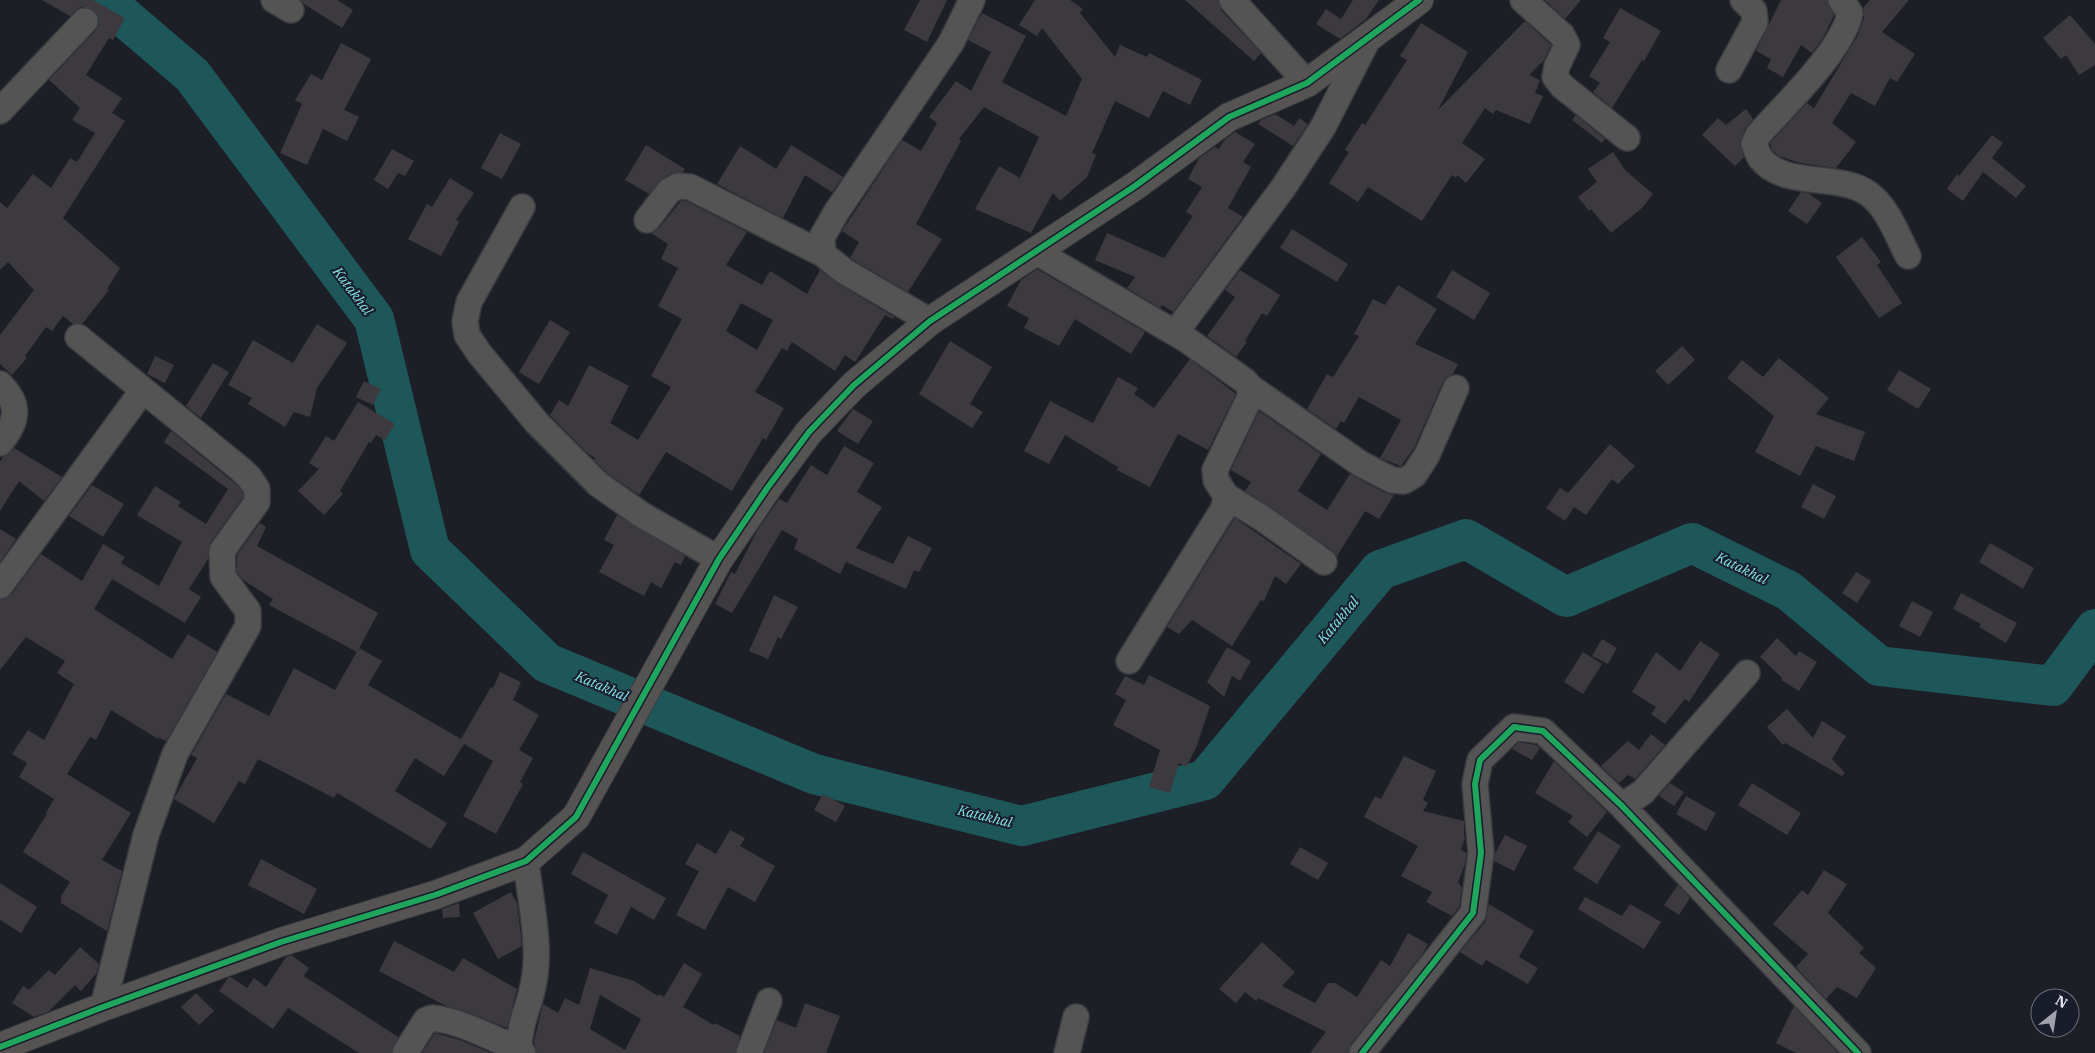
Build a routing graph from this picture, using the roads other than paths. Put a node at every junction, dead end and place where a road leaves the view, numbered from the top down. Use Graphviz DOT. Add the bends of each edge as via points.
graph roads {
  1 [pos="972,0"];
  2 [pos="1232,0"];
  3 [pos="1419,0"];
  4 [pos="1523,0"];
  5 [pos="1742,0"];
  6 [pos="1841,0"];
  7 [pos="85,21"];
  8 [pos="1368,39"];
  9 [pos="1729,70"];
  10 [pos="1306,83"];
  11 [pos="0,111"];
  12 [pos="1627,138"];
  13 [pos="522,207"];
  14 [pos="647,220"];
  15 [pos="1036,251"];
  16 [pos="822,254"];
  17 [pos="1908,256"];
  18 [pos="930,321"];
  19 [pos="1175,333"];
  20 [pos="78,337"];
  21 [pos="0,384"];
  22 [pos="1250,387"];
  23 [pos="1456,388"];
  24 [pos="143,390"];
  25 [pos="0,443"];
  26 [pos="1226,496"];
  27 [pos="720,559"];
  28 [pos="1324,562"];
  29 [pos="0,586"];
  30 [pos="1129,661"];
  31 [pos="1747,673"];
  32 [pos="1622,806"];
  33 [pos="526,862"];
  34 [pos="769,1001"];
  35 [pos="103,1007"];
  36 [pos="1076,1017"];
  37 [pos="0,1047"];
  38 [pos="521,1051"];
  39 [pos="405,1053"];
  40 [pos="749,1053"];
  41 [pos="1067,1053"];
  42 [pos="1362,1053"];
  43 [pos="1858,1053"];
  1 -- 16 [label="street" via="951,43 822,237"];
  2 -- 10 [label="street"];
  3 -- 8 [label="street"];
  4 -- 12 [label="street" via="1562,35 1567,44 1555,77"];
  5 -- 9 [label="street" via="1754,11 1755,22"];
  6 -- 17 [label="street" via="1850,13 1848,26 1813,76 1758,135 1754,144 1761,158 1790,176 1856,186 1870,195 1882,207"];
  7 -- 11 [label="street"];
  8 -- 10 [label="street"];
  8 -- 19 [label="street" via="1322,127 1284,188"];
  10 -- 15 [label="street" via="1228,116 1135,186"];
  13 -- 27 [label="street" via="469,302 465,321 467,335 537,423 598,484 642,515"];
  14 -- 16 [label="street" via="669,191 678,186 690,187"];
  15 -- 18 [label="street"];
  15 -- 19 [label="street"];
  16 -- 18 [label="street" via="844,272"];
  18 -- 27 [label="street" via="854,385 809,432"];
  19 -- 22 [label="street"];
  20 -- 24 [label="street"];
  21 -- 25 [label="street" via="16,405 14,421"];
  22 -- 23 [label="street" via="1362,464 1392,480 1404,481 1414,476 1427,455"];
  22 -- 26 [label="street" via="1250,396 1215,470 1216,480"];
  24 -- 29 [label="street"];
  24 -- 35 [label="street" via="249,477 257,489 258,502 222,551 223,577 248,611 248,626 175,754 146,835"];
  26 -- 28 [label="street"];
  26 -- 30 [label="street" via="1224,508"];
  27 -- 33 [label="street" via="576,817"];
  31 -- 32 [label="street" via="1643,792"];
  32 -- 42 [label="street" via="1543,731 1514,727 1480,760 1475,784 1481,853 1473,913"];
  32 -- 43 [label="street"];
  33 -- 35 [label="street" via="436,895 281,942"];
  33 -- 38 [label="street" via="536,950 534,981 519,1031"];
  34 -- 40 [label="street"];
  35 -- 37 [label="street"];
  36 -- 41 [label="street"];
  38 -- 39 [label="street" via="464,1025 432,1018 426,1020"];
}
